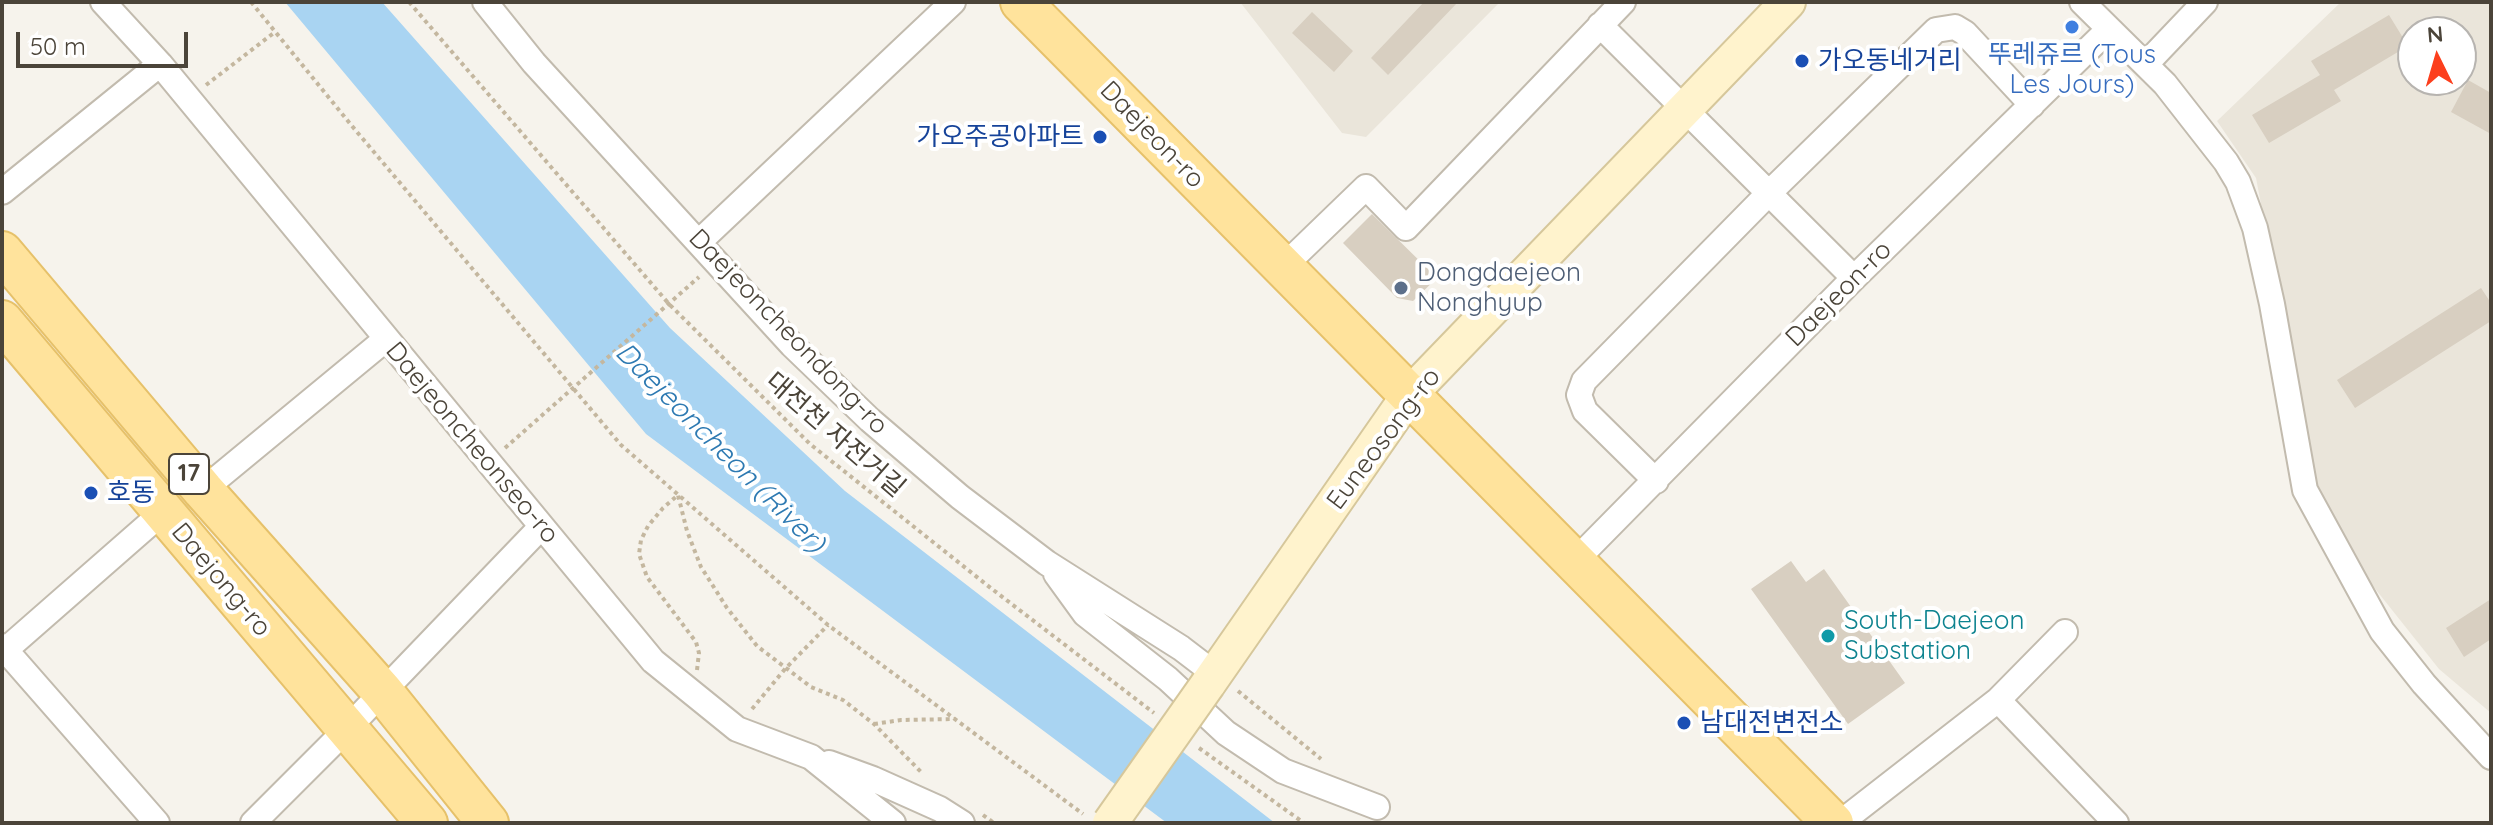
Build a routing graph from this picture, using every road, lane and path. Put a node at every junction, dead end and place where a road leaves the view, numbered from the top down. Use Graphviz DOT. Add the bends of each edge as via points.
graph roads {
  1 [pos="103,2"];
  2 [pos="251,2"];
  3 [pos="409,2"];
  4 [pos="485,2"];
  5 [pos="953,2"];
  6 [pos="1021,2"];
  7 [pos="1623,2"];
  8 [pos="1788,2"];
  9 [pos="2082,2"];
  10 [pos="2205,2"];
  11 [pos="1600,25"];
  12 [pos="2109,29"];
  13 [pos="276,32"];
  14 [pos="160,64"];
  15 [pos="2146,64"];
  16 [pos="189,99"];
  17 [pos="2032,105"];
  18 [pos="1684,109"];
  19 [pos="2,192"];
  20 [pos="1769,193"];
  21 [pos="699,242"];
  22 [pos="2,252"];
  23 [pos="1282,268"];
  24 [pos="704,273"];
  25 [pos="1854,278"];
  26 [pos="669,304"];
  27 [pos="2,321"];
  28 [pos="386,339"];
  29 [pos="573,388"];
  30 [pos="1409,395"];
  31 [pos="489,463"];
  32 [pos="1656,481"];
  33 [pos="203,490"];
  34 [pos="678,495"];
  35 [pos="163,512"];
  36 [pos="541,527"];
  37 [pos="1047,563"];
  38 [pos="1573,563"];
  39 [pos="828,625"];
  40 [pos="2065,632"];
  41 [pos="3,650"];
  42 [pos="785,669"];
  43 [pos="1211,679"];
  44 [pos="769,688"];
  45 [pos="688,689"];
  46 [pos="382,691"];
  47 [pos="1998,700"];
  48 [pos="957,719"];
  49 [pos="1163,720"];
  50 [pos="874,724"];
  51 [pos="347,729"];
  52 [pos="1188,739"];
  53 [pos="811,757"];
  54 [pos="2491,757"];
  55 [pos="1331,767"];
  56 [pos="925,776"];
  57 [pos="1377,807"];
  58 [pos="968,816"];
  59 [pos="1096,819"];
  60 [pos="157,823"];
  61 [pos="253,823"];
  62 [pos="427,823"];
  63 [pos="488,823"];
  64 [pos="893,823"];
  65 [pos="994,823"];
  66 [pos="1304,823"];
  67 [pos="1833,823"];
  68 [pos="1840,823"];
  69 [pos="2116,823"];
  1 -- 14 [label="street, Daejeoncheonseo-ro"];
  2 -- 13 [label="path"];
  3 -- 26 [label="path, 대전천 자전거길"];
  4 -- 21 [label="street, Daejeoncheondong-ro" via="534,63"];
  5 -- 21 [label="street"];
  6 -- 23 [label="main road, Daejeon-ro"];
  7 -- 11 [label="street"];
  8 -- 18 [label="main road, Euneosong-ro"];
  9 -- 12 [label="street"];
  10 -- 15 [label="street"];
  11 -- 18 [label="street"];
  11 -- 23 [label="street" via="1406,228 1366,187"];
  12 -- 15 [label="street"];
  12 -- 17 [label="street, Daejeon-ro"];
  13 -- 16 [label="path"];
  13 -- 29 [label="path"];
  14 -- 16 [label="street, Daejeoncheonseo-ro"];
  14 -- 19 [label="street"];
  15 -- 54 [label="street" via="2238,182 2255,228 2272,304 2305,490 2382,631"];
  16 -- 28 [label="street, Daejeoncheonseo-ro"];
  17 -- 20 [label="street" via="1965,33 1955,27 1936,30"];
  17 -- 25 [label="street, Daejeon-ro"];
  18 -- 20 [label="street"];
  18 -- 30 [label="main road, Euneosong-ro"];
  20 -- 25 [label="street"];
  20 -- 32 [label="street" via="1584,381 1579,395 1585,411"];
  21 -- 37 [label="street, Daejeoncheondong-ro" via="792,345 870,420"];
  22 -- 33 [label="main road, Daejong-ro / 17"];
  23 -- 30 [label="main road, Daejeon-ro"];
  24 -- 26 [label="path"];
  25 -- 32 [label="street, Daejeon-ro"];
  26 -- 29 [label="path"];
  26 -- 49 [label="path, 대전천 자전거길" via="810,444"];
  27 -- 35 [label="main road, Daejong-ro / 17"];
  28 -- 31 [label="street, Daejeoncheonseo-ro"];
  28 -- 33 [label="street, Daejong-ro"];
  29 -- 31 [label="path"];
  29 -- 34 [label="path" via="621,445"];
  30 -- 38 [label="main road, Daejeon-ro"];
  30 -- 43 [label="main road, Euneosong-ro"];
  31 -- 36 [label="street, Daejeoncheonseo-ro"];
  32 -- 38 [label="street, Daejeon-ro"];
  33 -- 46 [label="main road, Daejong-ro / 17"];
  34 -- 39 [label="path"];
  34 -- 42 [label="path" via="701,567 757,646"];
  34 -- 45 [label="path" via="648,526 639,554 647,577 696,642 700,665"];
  35 -- 41 [label="street"];
  35 -- 51 [label="main road, Daejong-ro / 17"];
  36 -- 45 [label="street, Daejeoncheonseo-ro" via="653,661"];
  36 -- 46 [label="street"];
  37 -- 43 [label="street, Daejeoncheondong-ro" via="1181,648"];
  37 -- 57 [label="street" via="1085,614 1226,733 1283,771"];
  38 -- 67 [label="main road, Daejeon-ro"];
  39 -- 42 [label="path"];
  39 -- 48 [label="path"];
  40 -- 47 [label="street"];
  41 -- 60 [label="street"];
  42 -- 44 [label="path"];
  42 -- 50 [label="path" via="843,700"];
  43 -- 55 [label="path" via="1250,699"];
  43 -- 59 [label="main road, Euneosong-ro, bridge"];
  45 -- 53 [label="street, Daejeoncheonseo-ro" via="737,729"];
  46 -- 51 [label="street"];
  46 -- 63 [label="main road, Daejong-ro / 17"];
  47 -- 68 [label="street"];
  47 -- 69 [label="street"];
  48 -- 50 [label="path"];
  48 -- 59 [label="path"];
  50 -- 56 [label="path"];
  51 -- 61 [label="street"];
  51 -- 62 [label="main road, Daejong-ro / 17"];
  52 -- 66 [label="path"];
  53 -- 58 [label="street"];
  53 -- 64 [label="street, Daejeoncheonseo-ro"];
  58 -- 65 [label="path"];
}
